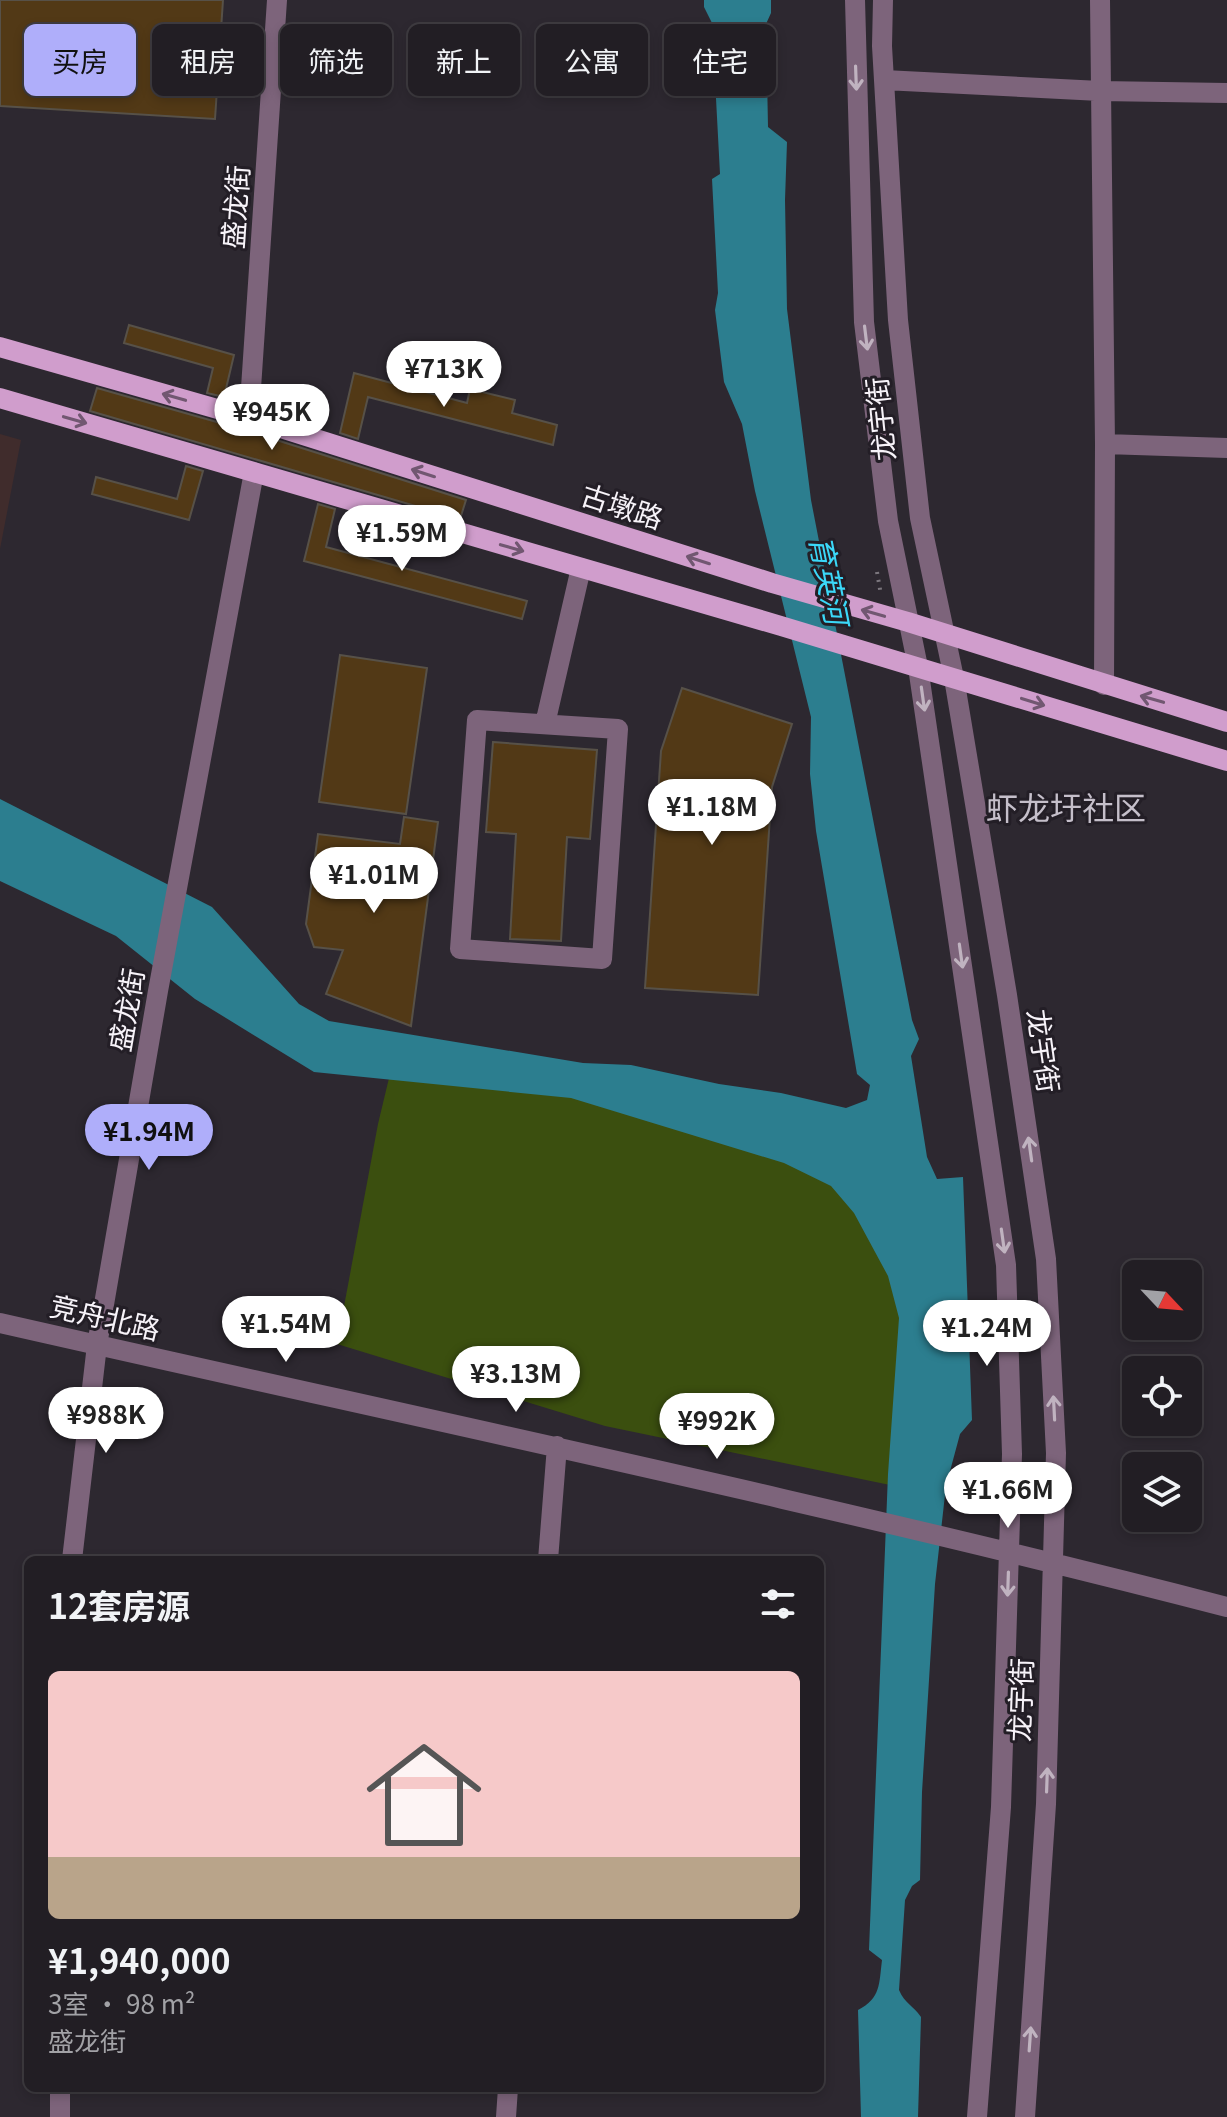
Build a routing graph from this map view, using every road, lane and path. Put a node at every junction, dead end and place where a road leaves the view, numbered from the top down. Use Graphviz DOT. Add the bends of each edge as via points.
graph roads {
  1 [pos="277,0"];
  2 [pos="855,0"];
  3 [pos="883,0"];
  4 [pos="1100,0"];
  5 [pos="884,80"];
  6 [pos="1100,91"];
  7 [pos="1227,93"];
  8 [pos="0,347"];
  9 [pos="0,398"];
  10 [pos="249,418"];
  11 [pos="1105,444"];
  12 [pos="1227,448"];
  13 [pos="254,472"];
  14 [pos="581,568"];
  15 [pos="908,622"];
  16 [pos="943,634"];
  17 [pos="918,667"];
  18 [pos="954,678"];
  19 [pos="1104,685"];
  20 [pos="1227,722"];
  21 [pos="545,724"];
  22 [pos="1227,761"];
  23 [pos="0,1323"];
  24 [pos="97,1345"];
  25 [pos="557,1446"];
  26 [pos="1009,1553"];
  27 [pos="72,1556"];
  28 [pos="548,1556"];
  29 [pos="1053,1562"];
  30 [pos="1227,1607"];
  31 [pos="60,2092"];
  32 [pos="508,2092"];
  33 [pos="60,2117"];
  34 [pos="506,2117"];
  35 [pos="977,2117"];
  36 [pos="1025,2117"];
  1 -- 10 [label="street, 盛龙街"];
  2 -- 15 [label="street, 龙宇街, one-way" via="864,322 888,521"];
  3 -- 5 [label="street, 龙宇街"];
  4 -- 6 [label="street"];
  5 -- 6 [label="street"];
  5 -- 16 [label="street, 龙宇街" via="898,320 920,518"];
  6 -- 7 [label="street"];
  6 -- 11 [label="street"];
  10 -- 8 [label="main road, 古墩路, one-way"];
  9 -- 13 [label="main road, one-way"];
  15 -- 10 [label="main road, 古墩路, one-way"];
  11 -- 12 [label="street"];
  11 -- 19 [label="street"];
  13 -- 14 [label="main road, one-way"];
  13 -- 24 [label="street, 盛龙街"];
  14 -- 17 [label="main road"];
  14 -- 21 [label="street"];
  15 -- 16 [label="main road, 古墩路"];
  15 -- 17 [label="street, 龙宇街"];
  16 -- 18 [label="street, 龙宇街"];
  16 -- 19 [label="main road, 古墩路"];
  17 -- 18 [label="main road"];
  17 -- 26 [label="street, 龙宇街, one-way" via="1006,1265 1012,1454"];
  18 -- 22 [label="main road, one-way"];
  29 -- 18 [label="street, 龙宇街, one-way" via="1056,1453 1046,1259"];
  20 -- 19 [label="main road, 古墩路, one-way"];
  21 -- 21 [label="street" via="477,720 460,949 602,959 618,729"];
  23 -- 24 [label="street, 竞舟北路"];
  24 -- 25 [label="street, 竞舟北路"];
  24 -- 27 [label="street, 盛龙街"];
  25 -- 26 [label="street, 竞舟北路"];
  25 -- 28 [label="street"];
  26 -- 29 [label="street, 竞舟北路"];
  26 -- 35 [label="street, 龙宇街, one-way" via="1001,1807"];
  29 -- 30 [label="street, 竞舟北路"];
  36 -- 29 [label="street, 龙宇街, one-way" via="1046,1804"];
  31 -- 33 [label="street"];
  32 -- 34 [label="street"];
}
